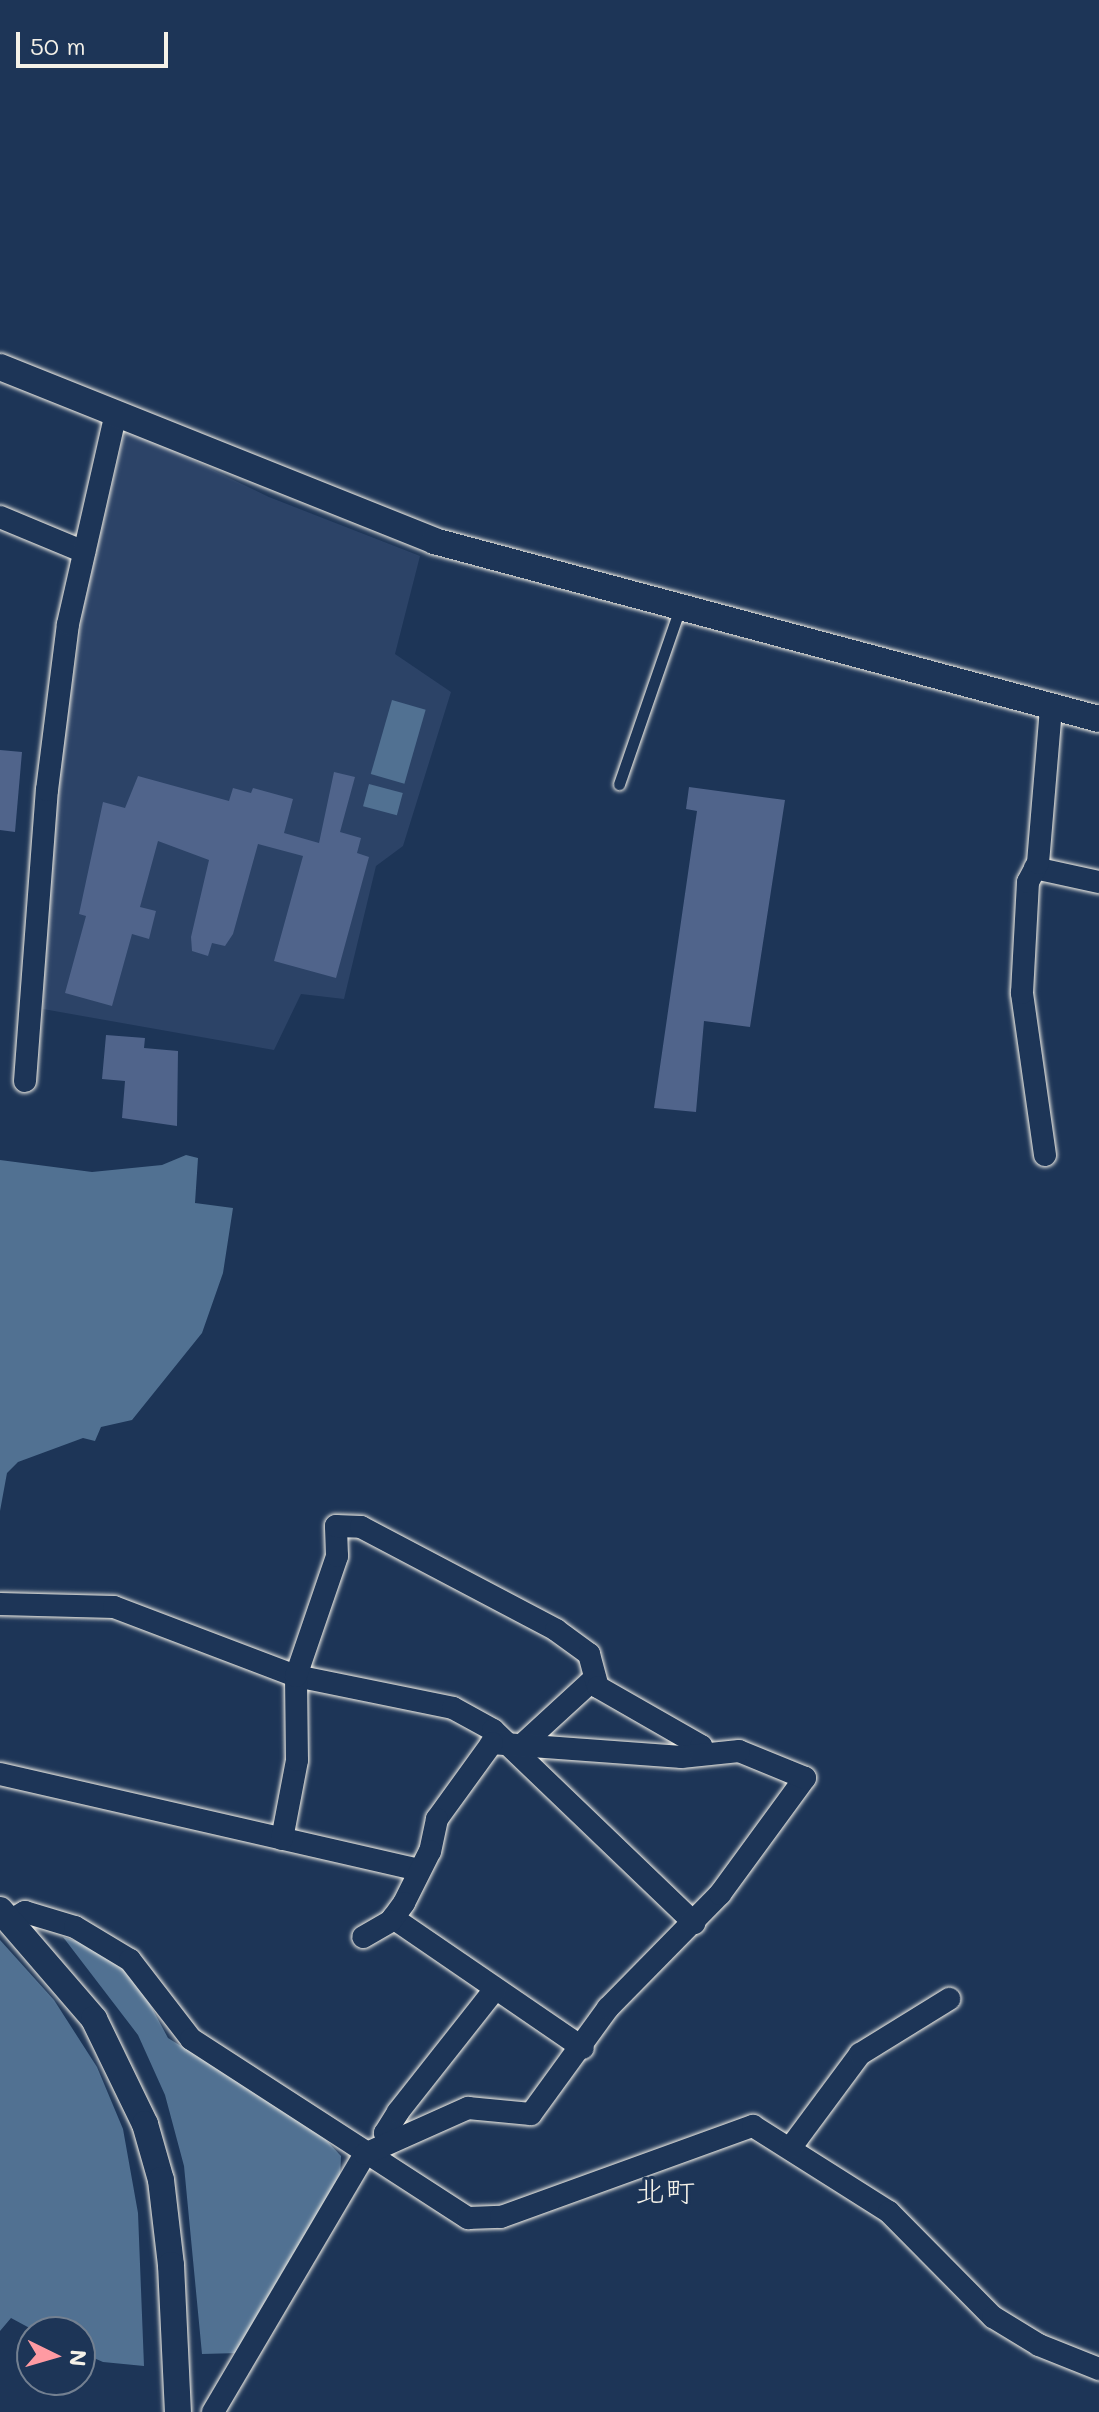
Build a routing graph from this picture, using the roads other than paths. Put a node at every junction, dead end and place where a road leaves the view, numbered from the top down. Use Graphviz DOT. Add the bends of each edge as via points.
graph roads {
  1 [pos="0,367"];
  2 [pos="116,412"];
  3 [pos="0,517"];
  4 [pos="84,552"];
  5 [pos="680,608"];
  6 [pos="1051,709"];
  7 [pos="1099,719"];
  8 [pos="619,784"];
  9 [pos="1035,868"];
  10 [pos="1099,882"];
  11 [pos="25,1081"];
  12 [pos="1045,1155"];
  13 [pos="0,1604"];
  14 [pos="296,1676"];
  15 [pos="595,1678"];
  16 [pos="513,1742"];
  17 [pos="703,1754"];
  18 [pos="0,1774"];
  19 [pos="282,1839"];
  20 [pos="419,1870"];
  21 [pos="6,1915"];
  22 [pos="393,1918"];
  23 [pos="694,1923"];
  24 [pos="363,1937"];
  25 [pos="495,1989"];
  26 [pos="949,1999"];
  27 [pos="583,2048"];
  28 [pos="389,2141"];
  29 [pos="791,2147"];
  30 [pos="365,2154"];
  31 [pos="1099,2369"];
  32 [pos="178,2412"];
  33 [pos="213,2412"];
  1 -- 2 [label="street"];
  2 -- 4 [label="street"];
  2 -- 5 [label="street" via="284,485 434,541"];
  3 -- 4 [label="street"];
  4 -- 11 [label="street" via="47,790"];
  5 -- 6 [label="street"];
  5 -- 8 [label="lane"];
  6 -- 7 [label="street"];
  6 -- 9 [label="street"];
  9 -- 10 [label="street"];
  9 -- 12 [label="street" via="1028,882 1022,993"];
  13 -- 14 [label="street" via="114,1607"];
  14 -- 15 [label="street" via="337,1556 336,1526 361,1527 556,1630 589,1654"];
  14 -- 16 [label="street" via="453,1708"];
  14 -- 19 [label="street" via="299,1734"];
  15 -- 16 [label="street"];
  15 -- 17 [label="street" via="598,1687 701,1746"];
  16 -- 17 [label="street"];
  16 -- 20 [label="street" via="492,1743 447,1800"];
  16 -- 23 [label="street"];
  17 -- 23 [label="street" via="739,1751 805,1778"];
  18 -- 19 [label="street"];
  19 -- 20 [label="street"];
  20 -- 22 [label="street"];
  21 -- 30 [label="street" via="25,1912 75,1927 130,1960 191,2039"];
  21 -- 32 [label="street" via="94,2019 145,2124 161,2180 171,2265"];
  22 -- 24 [label="street"];
  22 -- 25 [label="street"];
  23 -- 27 [label="street" via="608,2008"];
  25 -- 27 [label="street"];
  25 -- 28 [label="street" via="398,2112 385,2133"];
  26 -- 29 [label="street" via="860,2054"];
  27 -- 28 [label="street" via="531,2114 468,2108"];
  28 -- 30 [label="street"];
  29 -- 30 [label="street" via="753,2126 501,2217 468,2218"];
  29 -- 31 [label="street" via="889,2212 993,2317 1039,2345"];
  30 -- 33 [label="street"];
}
